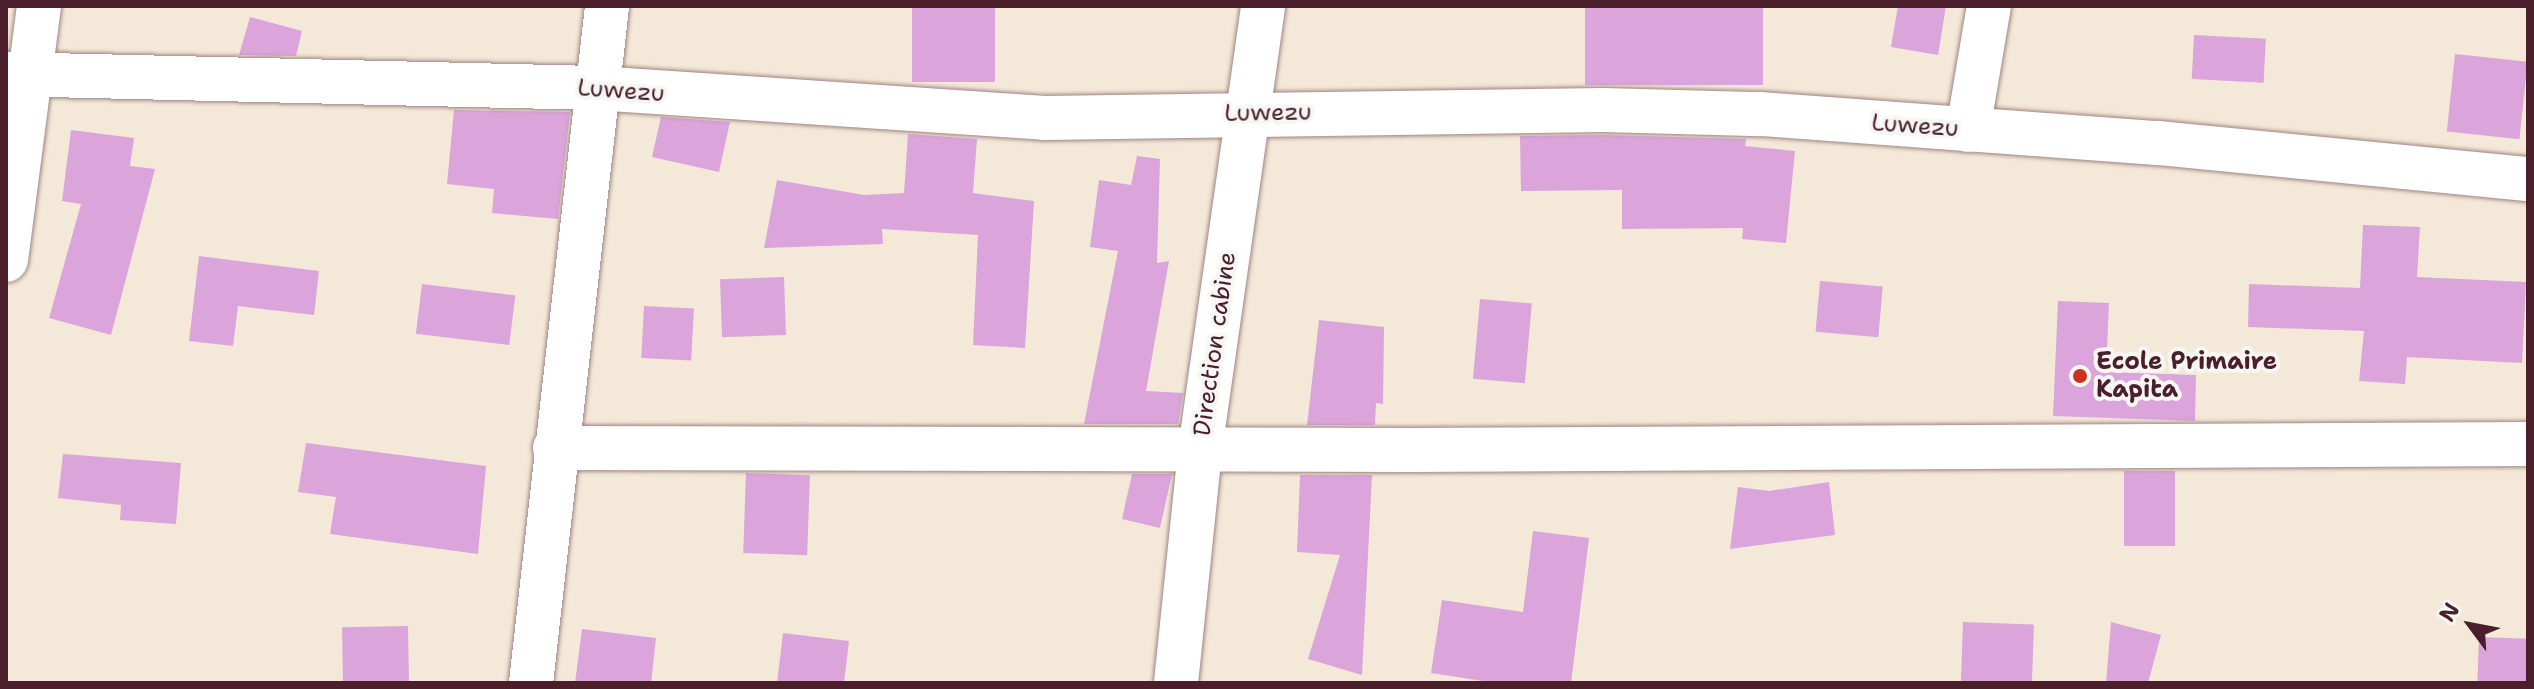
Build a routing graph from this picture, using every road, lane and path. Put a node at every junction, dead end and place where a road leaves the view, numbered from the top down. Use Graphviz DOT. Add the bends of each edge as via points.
graph roads {
  1 [pos="39,6"];
  2 [pos="607,6"];
  3 [pos="1263,6"];
  4 [pos="1989,6"];
  5 [pos="18,73"];
  6 [pos="595,88"];
  7 [pos="1246,113"];
  8 [pos="1968,130"];
  9 [pos="2528,179"];
  10 [pos="6,260"];
  11 [pos="2528,444"];
  12 [pos="555,448"];
  13 [pos="1200,450"];
  14 [pos="531,683"];
  15 [pos="1176,683"];
  1 -- 5 [label="street"];
  2 -- 6 [label="street"];
  3 -- 7 [label="street, Direction cabine"];
  4 -- 8 [label="street"];
  5 -- 6 [label="street, Luwezu"];
  5 -- 10 [label="street"];
  6 -- 7 [label="street, Luwezu" via="981,116 1126,119"];
  6 -- 12 [label="street" via="582,261"];
  7 -- 8 [label="street, Luwezu" via="1679,111"];
  7 -- 13 [label="street, Direction cabine"];
  8 -- 9 [label="street, Luwezu"];
  11 -- 13 [label="street"];
  12 -- 13 [label="street"];
  12 -- 14 [label="street"];
  13 -- 15 [label="street, Direction cabine"];
}
